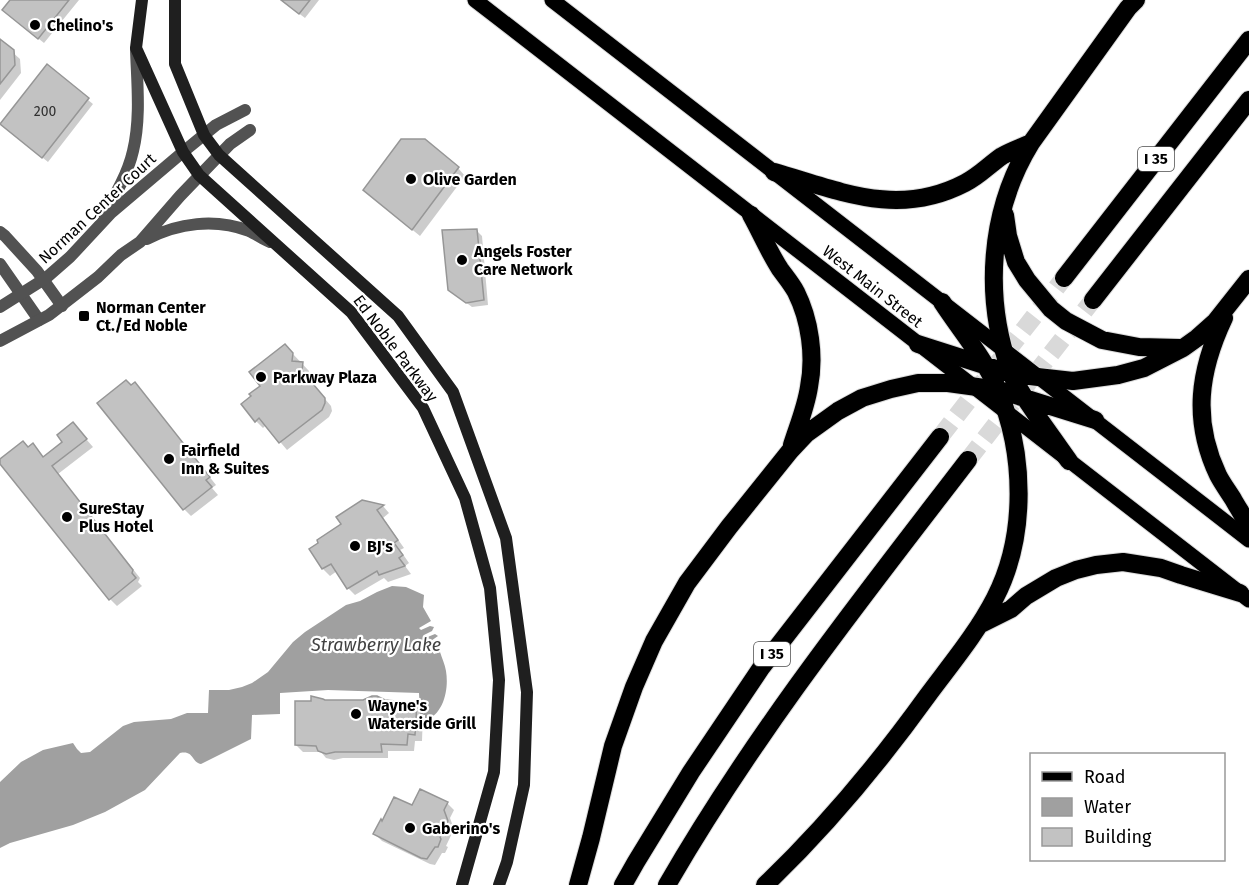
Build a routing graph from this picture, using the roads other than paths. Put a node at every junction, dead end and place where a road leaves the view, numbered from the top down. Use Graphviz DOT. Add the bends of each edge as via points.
graph roads {
  1 [pos="142,0"];
  2 [pos="176,0"];
  3 [pos="475,0"];
  4 [pos="552,0"];
  5 [pos="1136,0"];
  6 [pos="1249,40"];
  7 [pos="136,48"];
  8 [pos="1249,100"];
  9 [pos="245,110"];
  10 [pos="250,130"];
  11 [pos="204,135"];
  12 [pos="1031,143"];
  13 [pos="183,152"];
  14 [pos="219,156"];
  15 [pos="774,172"];
  16 [pos="199,175"];
  17 [pos="1003,204"];
  18 [pos="752,215"];
  19 [pos="0,232"];
  20 [pos="90,236"];
  21 [pos="140,242"];
  22 [pos="282,249"];
  23 [pos="0,264"];
  24 [pos="1064,278"];
  25 [pos="1249,279"];
  26 [pos="44,280"];
  27 [pos="21,294"];
  28 [pos="1093,300"];
  29 [pos="942,302"];
  30 [pos="1231,302"];
  31 [pos="62,306"];
  32 [pos="0,307"];
  33 [pos="39,320"];
  34 [pos="0,341"];
  35 [pos="918,344"];
  36 [pos="1183,348"];
  37 [pos="1005,351"];
  38 [pos="985,365"];
  39 [pos="1012,374"];
  40 [pos="1040,378"];
  41 [pos="974,387"];
  42 [pos="999,390"];
  43 [pos="1026,399"];
  44 [pos="1005,411"];
  45 [pos="1095,420"];
  46 [pos="940,437"];
  47 [pos="790,452"];
  48 [pos="968,460"];
  49 [pos="1069,461"];
  50 [pos="1249,527"];
  51 [pos="1249,540"];
  52 [pos="1245,596"];
  53 [pos="979,625"];
  54 [pos="462,885"];
  55 [pos="499,885"];
  56 [pos="578,885"];
  57 [pos="623,885"];
  58 [pos="667,885"];
  59 [pos="765,885"];
  1 -- 7 [label="main road"];
  2 -- 11 [label="main road, Ed Noble Parkway" via="175,64"];
  3 -- 18 [label="main road, West Main Street"];
  4 -- 15 [label="main road, West Main Street"];
  5 -- 12 [label="highway"];
  6 -- 24 [label="highway, I 35"];
  7 -- 13 [label="main road, Ed Noble Parkway"];
  7 -- 20 [label="street" via="138,104 133,151 113,200"];
  8 -- 28 [label="highway, I 35"];
  9 -- 11 [label="street, Norman Center Court"];
  10 -- 14 [label="street"];
  11 -- 13 [label="street, Norman Center Court"];
  11 -- 14 [label="main road, Ed Noble Parkway"];
  12 -- 15 [label="highway" via="1003,155 966,182 919,198 883,201"];
  12 -- 17 [label="highway" via="1012,177"];
  13 -- 16 [label="main road, Ed Noble Parkway"];
  13 -- 20 [label="street, Norman Center Court"];
  14 -- 16 [label="street"];
  14 -- 55 [label="main road, Ed Noble Parkway" via="398,316 453,392 506,538 527,692 524,785"];
  15 -- 29 [label="main road, West Main Street"];
  16 -- 21 [label="street"];
  16 -- 22 [label="main road, Ed Noble Parkway"];
  17 -- 36 [label="highway" via="1016,262 1051,309 1102,340 1139,347"];
  17 -- 37 [label="highway" via="994,278"];
  18 -- 35 [label="main road, West Main Street"];
  18 -- 47 [label="highway" via="795,291 810,341 810,386"];
  19 -- 26 [label="street"];
  20 -- 26 [label="street, Norman Center Court"];
  21 -- 22 [label="street" via="190,224 212,224 249,231"];
  21 -- 31 [label="street"];
  22 -- 54 [label="main road, Ed Noble Parkway" via="351,312 423,408 465,498 490,588 499,680 494,772"];
  23 -- 27 [label="street"];
  25 -- 30 [label="highway"];
  26 -- 27 [label="street, Norman Center Court"];
  26 -- 31 [label="street"];
  27 -- 32 [label="street, Norman Center Court"];
  27 -- 33 [label="street"];
  29 -- 37 [label="main road, West Main Street"];
  29 -- 38 [label="highway"];
  30 -- 36 [label="highway" via="1215,322"];
  30 -- 50 [label="highway" via="1206,363 1201,400 1208,448 1219,476"];
  31 -- 33 [label="street"];
  33 -- 34 [label="street"];
  35 -- 38 [label="highway"];
  35 -- 41 [label="main road, West Main Street"];
  36 -- 40 [label="highway" via="1144,368 1118,375 1073,381"];
  37 -- 39 [label="highway"];
  37 -- 40 [label="main road, West Main Street"];
  38 -- 39 [label="highway"];
  38 -- 42 [label="highway"];
  39 -- 40 [label="highway"];
  39 -- 43 [label="highway"];
  40 -- 45 [label="main road, West Main Street"];
  41 -- 42 [label="highway"];
  41 -- 44 [label="main road, West Main Street"];
  41 -- 47 [label="highway" via="918,383 862,398 823,421"];
  42 -- 43 [label="highway"];
  42 -- 44 [label="highway"];
  43 -- 45 [label="highway"];
  43 -- 49 [label="highway"];
  44 -- 49 [label="main road, West Main Street"];
  44 -- 53 [label="highway" via="1017,461 1017,516 1006,572"];
  45 -- 51 [label="main road, West Main Street"];
  46 -- 57 [label="highway, I 35" via="761,668 691,772"];
  47 -- 56 [label="highway" via="687,583 654,641 613,746"];
  48 -- 58 [label="highway, I 35" via="787,699 735,774"];
  49 -- 52 [label="main road, West Main Street"];
  52 -- 53 [label="highway" via="1155,567 1123,562 1096,565 1056,578 1011,609"];
  53 -- 59 [label="highway" via="859,786"];
}
